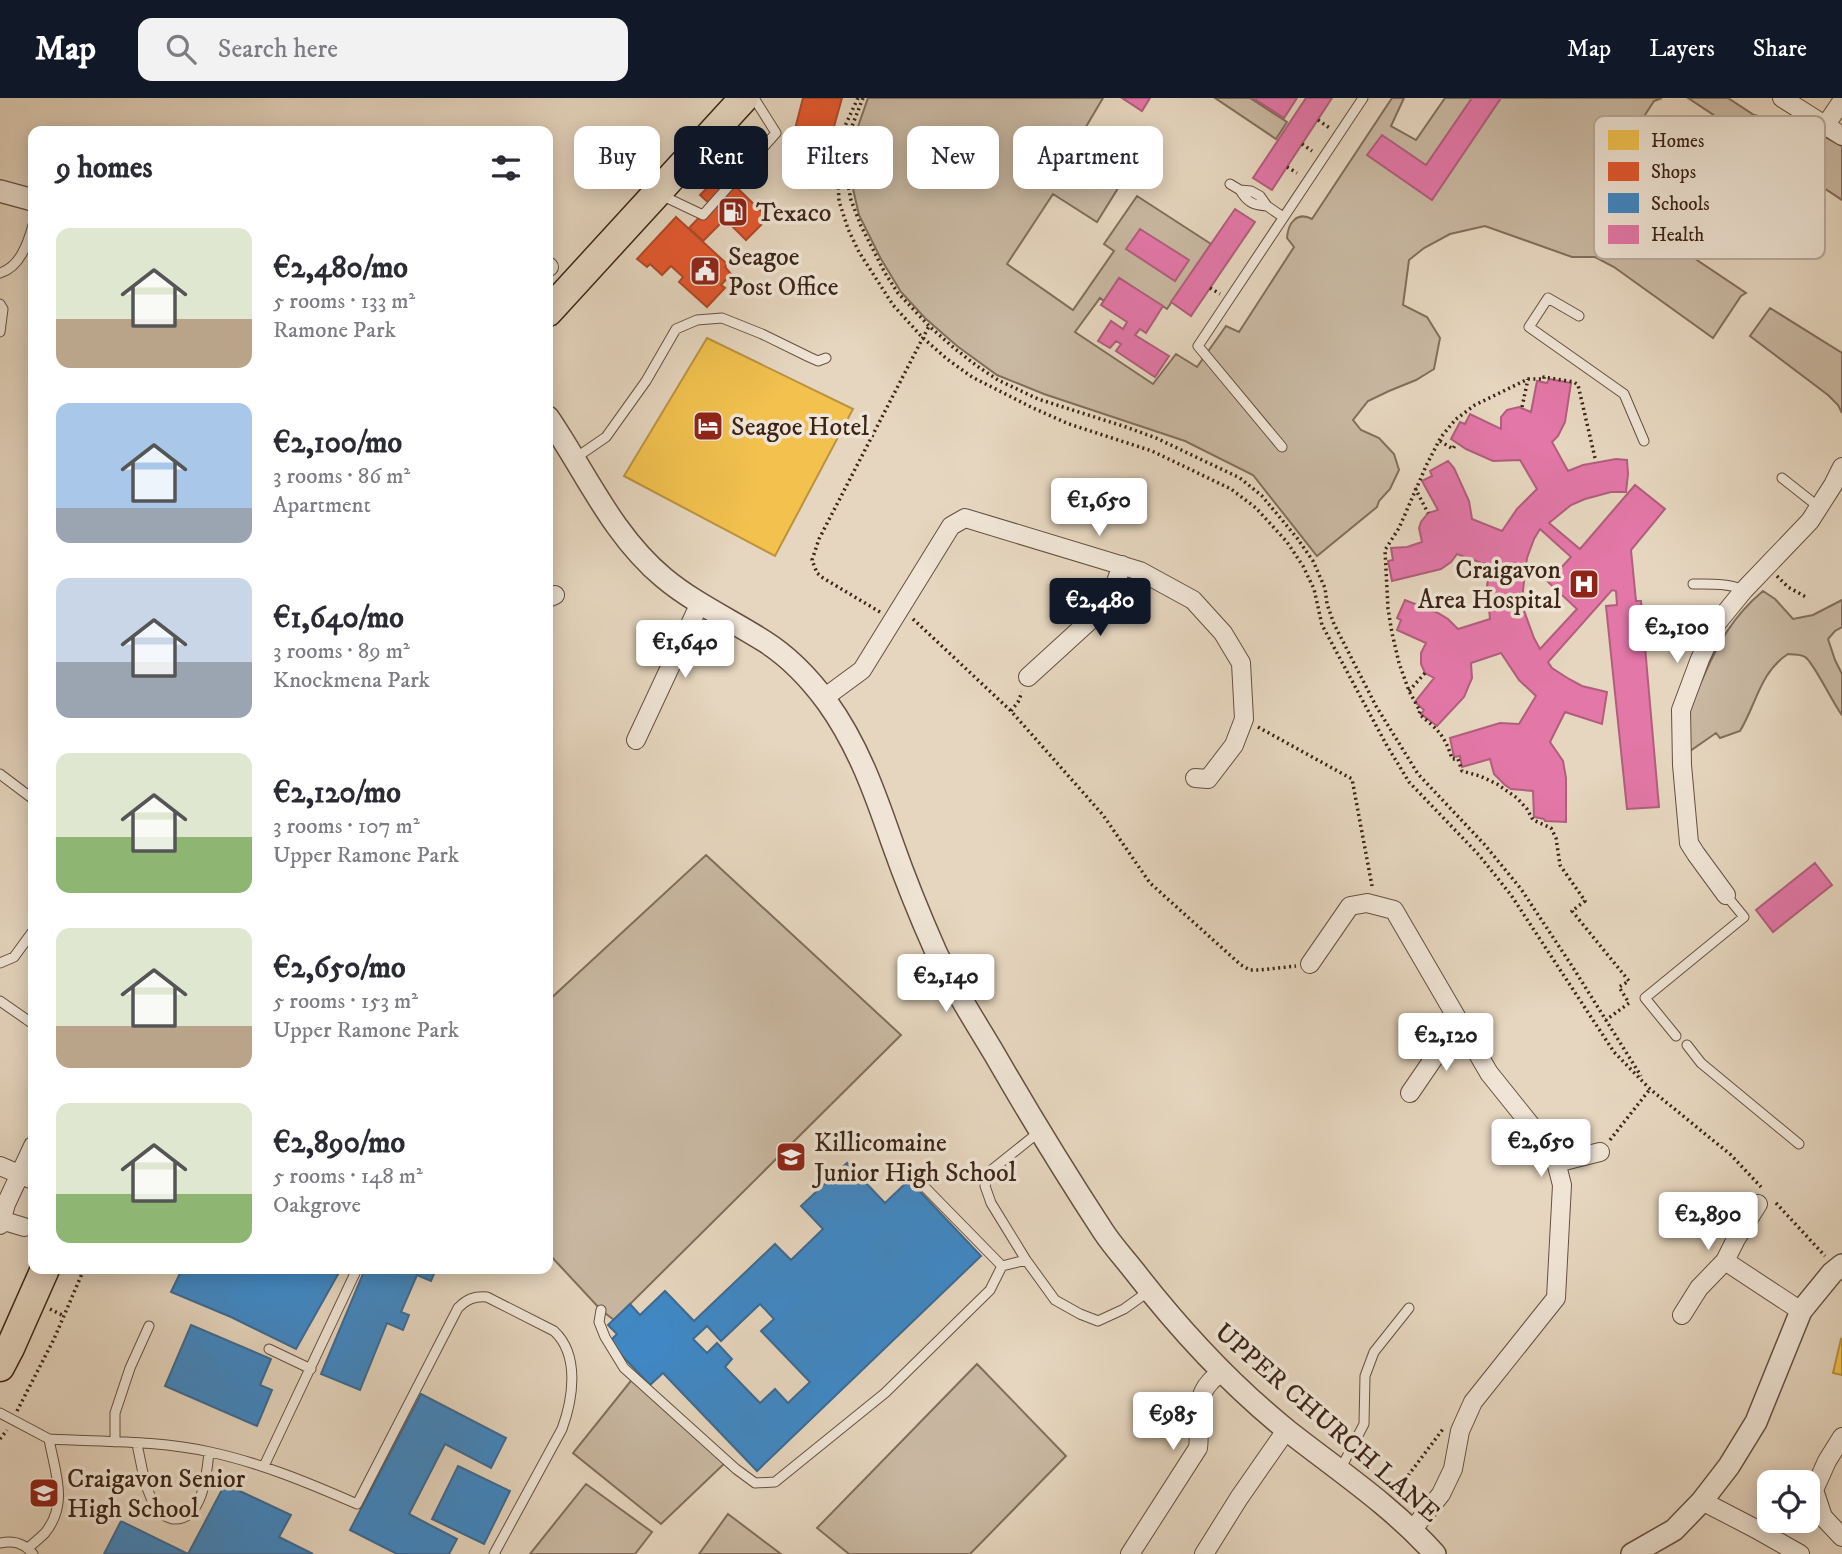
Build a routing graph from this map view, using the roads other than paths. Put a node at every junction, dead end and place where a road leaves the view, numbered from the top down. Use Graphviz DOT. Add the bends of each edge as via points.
graph roads {
  1 [pos="744,98"];
  2 [pos="754,98"];
  3 [pos="1363,98"];
  4 [pos="1782,98"];
  5 [pos="1842,101"];
  6 [pos="1810,116"];
  7 [pos="1825,126"];
  8 [pos="1842,136"];
  9 [pos="1230,184"];
  10 [pos="0,191"];
  11 [pos="657,193"];
  12 [pos="28,199"];
  13 [pos="1283,218"];
  14 [pos="28,241"];
  15 [pos="0,273"];
  16 [pos="0,304"];
  17 [pos="553,307"];
  18 [pos="1579,316"];
  19 [pos="0,332"];
  20 [pos="826,358"];
  21 [pos="553,425"];
  22 [pos="1644,441"];
  23 [pos="1282,447"];
  24 [pos="574,459"];
  25 [pos="1842,467"];
  26 [pos="1782,478"];
  27 [pos="1820,508"];
  28 [pos="1122,565"];
  29 [pos="1693,584"];
  30 [pos="1744,590"];
  31 [pos="700,603"];
  32 [pos="1028,677"];
  33 [pos="824,698"];
  34 [pos="636,740"];
  35 [pos="0,774"];
  36 [pos="1195,778"];
  37 [pos="28,796"];
  38 [pos="1726,895"];
  39 [pos="28,938"];
  40 [pos="0,963"];
  41 [pos="1310,964"];
  42 [pos="0,1001"];
  43 [pos="28,1021"];
  44 [pos="1676,1036"];
  45 [pos="1469,1037"];
  46 [pos="1687,1045"];
  47 [pos="1410,1094"];
  48 [pos="1041,1131"];
  49 [pos="1799,1144"];
  50 [pos="1600,1152"];
  51 [pos="1556,1163"];
  52 [pos="0,1166"];
  53 [pos="908,1170"];
  54 [pos="26,1177"];
  55 [pos="1758,1204"];
  56 [pos="1,1222"];
  57 [pos="24,1227"];
  58 [pos="1026,1260"];
  59 [pos="1726,1261"];
  60 [pos="1002,1266"];
  61 [pos="1835,1267"];
  62 [pos="44,1274"];
  63 [pos="355,1274"];
  64 [pos="1149,1291"];
  65 [pos="1409,1308"];
  66 [pos="601,1310"];
  67 [pos="1801,1311"];
  68 [pos="1682,1315"];
  69 [pos="149,1326"];
  70 [pos="269,1349"];
  71 [pos="0,1367"];
  72 [pos="311,1369"];
  73 [pos="1223,1371"];
  74 [pos="0,1413"];
  75 [pos="1287,1429"];
  76 [pos="1842,1437"];
  77 [pos="49,1439"];
  78 [pos="115,1442"];
  79 [pos="137,1444"];
  80 [pos="209,1452"];
  81 [pos="264,1466"];
  82 [pos="1340,1470"];
  83 [pos="1702,1501"];
  84 [pos="1413,1529"];
  85 [pos="1842,1537"];
  86 [pos="0,1543"];
  87 [pos="1770,1547"];
  88 [pos="31,1551"];
  89 [pos="494,1554"];
  90 [pos="1130,1554"];
  91 [pos="1204,1554"];
  92 [pos="1435,1554"];
  93 [pos="1632,1554"];
  94 [pos="1800,1554"];
  1 -- 11 [label="main road"];
  2 -- 11 [label="lane" via="776,133 703,215"];
  3 -- 13 [label="lane"];
  4 -- 6 [label="street"];
  5 -- 7 [label="street"];
  7 -- 8 [label="street"];
  9 -- 13 [label="lane" via="1246,200 1267,206"];
  10 -- 12 [label="street"];
  11 -- 17 [label="main road"];
  13 -- 23 [label="lane" via="1198,346"];
  14 -- 15 [label="lane" via="17,262"];
  16 -- 19 [label="lane"];
  18 -- 22 [label="lane" via="1548,298 1529,327 1624,394"];
  20 -- 24 [label="lane" via="808,358 722,318 697,320 676,329 606,437"];
  21 -- 24 [label="street, UPPER CHURCH LANE"];
  24 -- 31 [label="street, UPPER CHURCH LANE" via="634,548 663,577"];
  25 -- 27 [label="street"];
  26 -- 27 [label="lane"];
  27 -- 30 [label="street"];
  28 -- 32 [label="street" via="1108,604"];
  28 -- 33 [label="street" via="965,518 951,526 862,670"];
  28 -- 36 [label="street" via="1193,600 1223,633 1241,663 1244,719 1234,745 1208,779"];
  29 -- 30 [label="lane" via="1717,583"];
  30 -- 38 [label="street" via="1717,623 1681,710 1689,843"];
  31 -- 33 [label="street, UPPER CHURCH LANE" via="767,642"];
  31 -- 34 [label="street"];
  33 -- 48 [label="street, UPPER CHURCH LANE" via="861,760 937,955"];
  35 -- 37 [label="lane"];
  38 -- 44 [label="lane" via="1744,916 1645,998"];
  39 -- 40 [label="lane" via="13,957"];
  41 -- 45 [label="street" via="1350,906 1367,903 1394,910"];
  42 -- 43 [label="lane"];
  45 -- 47 [label="street" via="1438,1052"];
  45 -- 51 [label="street" via="1489,1073 1554,1154"];
  46 -- 49 [label="lane" via="1701,1063"];
  48 -- 58 [label="lane" via="989,1172 985,1186"];
  48 -- 64 [label="street, UPPER CHURCH LANE" via="1105,1234"];
  50 -- 51 [label="street"];
  51 -- 84 [label="street" via="1562,1185 1556,1298 1473,1402 1460,1432 1453,1469 1441,1494"];
  52 -- 54 [label="street"];
  53 -- 60 [label="lane"];
  54 -- 56 [label="street" via="6,1204"];
  55 -- 59 [label="street"];
  56 -- 57 [label="street"];
  58 -- 60 [label="lane"];
  58 -- 64 [label="lane" via="1055,1300 1098,1321"];
  59 -- 67 [label="street"];
  59 -- 68 [label="street" via="1699,1288"];
  60 -- 66 [label="lane" via="990,1290 885,1393 775,1482 755,1483 736,1469 624,1368 599,1322"];
  61 -- 67 [label="street"];
  62 -- 71 [label="main road"];
  63 -- 72 [label="lane"];
  64 -- 73 [label="street, UPPER CHURCH LANE"];
  65 -- 82 [label="lane" via="1374,1352 1365,1376 1364,1424"];
  67 -- 83 [label="street" via="1756,1422"];
  69 -- 78 [label="lane" via="119,1398"];
  70 -- 72 [label="lane"];
  72 -- 81 [label="lane"];
  73 -- 75 [label="street, UPPER CHURCH LANE"];
  73 -- 90 [label="street" via="1209,1382 1200,1401 1198,1448 1157,1501"];
  74 -- 77 [label="lane"];
  75 -- 82 [label="street, UPPER CHURCH LANE"];
  75 -- 91 [label="street"];
  76 -- 85 [label="street" via="1814,1490 1823,1517"];
  77 -- 78 [label="lane"];
  77 -- 88 [label="lane" via="60,1502"];
  78 -- 79 [label="lane"];
  79 -- 80 [label="lane"];
  79 -- 80 [label="lane" via="157,1513 174,1519 189,1515 198,1503"];
  80 -- 81 [label="lane"];
  81 -- 89 [label="lane" via="357,1504 458,1308 466,1300 487,1297 563,1339 572,1387 562,1429"];
  82 -- 84 [label="street, UPPER CHURCH LANE"];
  83 -- 87 [label="street"];
  83 -- 93 [label="street" via="1674,1530"];
  84 -- 92 [label="street, UPPER CHURCH LANE"];
  86 -- 88 [label="lane" via="11,1541"];
  87 -- 94 [label="street"];
}
